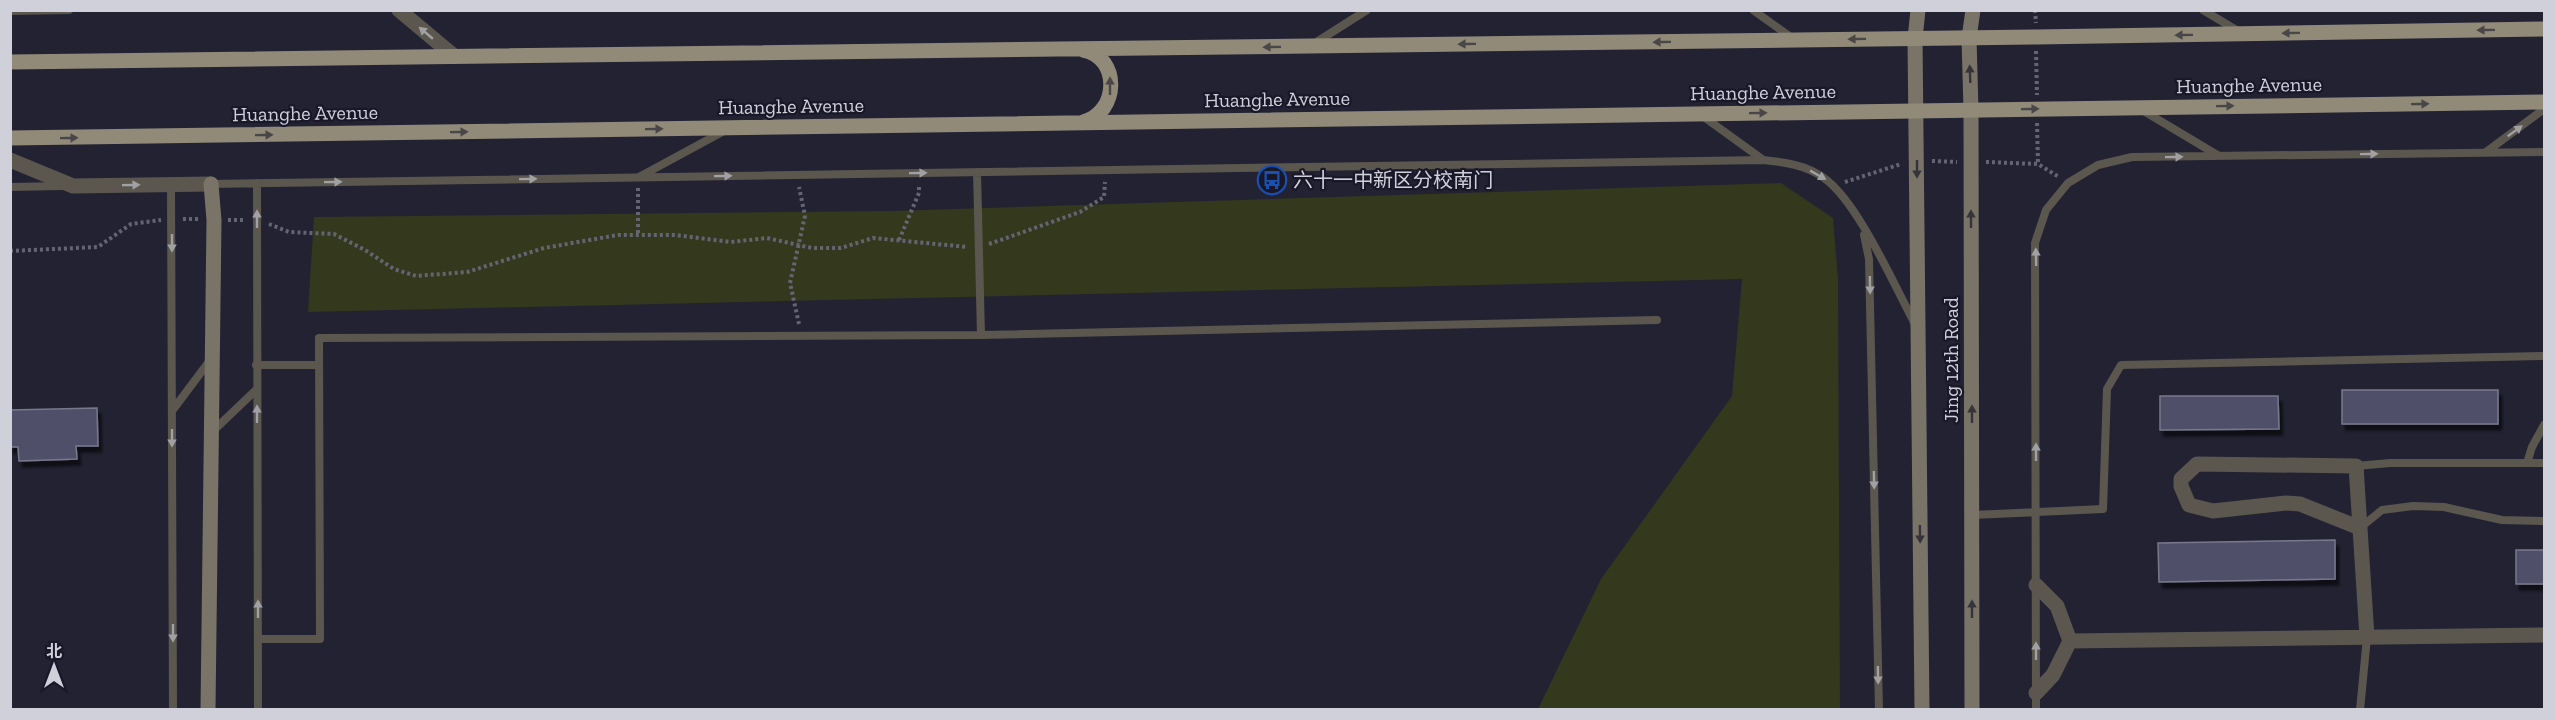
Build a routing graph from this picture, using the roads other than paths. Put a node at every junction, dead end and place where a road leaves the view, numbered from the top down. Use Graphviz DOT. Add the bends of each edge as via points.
graph roads {
  1 [pos="69,10"];
  2 [pos="399,10"];
  3 [pos="1367,10"];
  4 [pos="1753,10"];
  5 [pos="1918,10"];
  6 [pos="1973,10"];
  7 [pos="2202,10"];
  8 [pos="10,11"];
  9 [pos="2544,28"];
  10 [pos="2242,33"];
  11 [pos="1969,38"];
  12 [pos="1915,39"];
  13 [pos="1795,40"];
  14 [pos="1311,46"];
  15 [pos="1075,49"];
  16 [pos="454,56"];
  17 [pos="10,62"];
  18 [pos="2544,102"];
  19 [pos="2138,108"];
  20 [pos="2544,109"];
  21 [pos="1971,110"];
  22 [pos="1916,111"];
  23 [pos="1700,114"];
  24 [pos="1074,123"];
  25 [pos="730,128"];
  26 [pos="10,138"];
  27 [pos="2544,152"];
  28 [pos="2485,153"];
  29 [pos="2221,156"];
  30 [pos="10,160"];
  31 [pos="1763,160"];
  32 [pos="977,172"];
  33 [pos="638,177"];
  34 [pos="257,183"];
  35 [pos="171,184"];
  36 [pos="211,184"];
  37 [pos="73,186"];
  38 [pos="10,187"];
  39 [pos="1863,227"];
  40 [pos="1657,320"];
  41 [pos="1917,329"];
  42 [pos="981,335"];
  43 [pos="2544,356"];
  44 [pos="212,358"];
  45 [pos="256,365"];
  46 [pos="320,365"];
  47 [pos="256,390"];
  48 [pos="172,411"];
  49 [pos="2544,425"];
  50 [pos="212,432"];
  51 [pos="2527,463"];
  52 [pos="2544,463"];
  53 [pos="2356,466"];
  54 [pos="2036,510"];
  55 [pos="1972,515"];
  56 [pos="2544,521"];
  57 [pos="2360,528"];
  58 [pos="2036,585"];
  59 [pos="2544,635"];
  60 [pos="2367,637"];
  61 [pos="258,639"];
  62 [pos="2070,640"];
  63 [pos="2036,693"];
  64 [pos="173,710"];
  65 [pos="208,710"];
  66 [pos="258,710"];
  67 [pos="1879,710"];
  68 [pos="1922,710"];
  69 [pos="1972,710"];
  70 [pos="2036,710"];
  71 [pos="2360,710"];
  1 -- 8 [label="lane"];
  16 -- 2 [label="street, one-way"];
  3 -- 14 [label="lane"];
  4 -- 13 [label="lane"];
  5 -- 12 [label="main road"];
  6 -- 11 [label="main road, Jing 12th Road"];
  7 -- 10 [label="lane"];
  9 -- 10 [label="main road, one-way"];
  10 -- 11 [label="main road, one-way"];
  11 -- 12 [label="main road"];
  21 -- 11 [label="main road, Jing 12th Road, one-way"];
  12 -- 13 [label="main road, one-way"];
  12 -- 22 [label="main road"];
  13 -- 14 [label="main road, one-way"];
  14 -- 15 [label="main road, one-way"];
  15 -- 16 [label="main road"];
  24 -- 15 [label="main road, one-way" via="1098,115 1111,93 1107,68 1099,58"];
  16 -- 17 [label="main road"];
  19 -- 18 [label="main road, Huanghe Avenue, one-way"];
  21 -- 19 [label="main road, Huanghe Avenue, one-way"];
  19 -- 29 [label="lane"];
  28 -- 20 [label="lane, one-way"];
  21 -- 22 [label="main road, Huanghe Avenue"];
  55 -- 21 [label="main road, Jing 12th Road, one-way"];
  23 -- 22 [label="main road, Huanghe Avenue, one-way"];
  22 -- 41 [label="main road, one-way"];
  23 -- 24 [label="main road, Huanghe Avenue"];
  23 -- 31 [label="lane"];
  24 -- 25 [label="main road, Huanghe Avenue"];
  26 -- 25 [label="main road, Huanghe Avenue, one-way"];
  25 -- 33 [label="lane"];
  27 -- 28 [label="lane"];
  29 -- 28 [label="lane, one-way"];
  54 -- 29 [label="lane, one-way" via="2036,243 2046,210 2068,183 2098,165 2132,157"];
  30 -- 37 [label="street"];
  31 -- 32 [label="lane"];
  31 -- 39 [label="lane, one-way" via="1795,164 1824,177 1847,199"];
  33 -- 32 [label="lane, one-way"];
  32 -- 42 [label="lane"];
  34 -- 33 [label="lane, one-way"];
  34 -- 36 [label="lane"];
  45 -- 34 [label="lane, one-way"];
  35 -- 36 [label="street"];
  37 -- 35 [label="street, one-way"];
  35 -- 48 [label="lane, one-way"];
  36 -- 44 [label="main road"];
  37 -- 38 [label="lane"];
  39 -- 41 [label="lane"];
  39 -- 67 [label="lane, one-way" via="1869,259"];
  40 -- 42 [label="lane"];
  41 -- 68 [label="main road, one-way"];
  42 -- 46 [label="lane" via="319,338"];
  43 -- 54 [label="lane" via="2121,365 2107,389 2103,509"];
  44 -- 48 [label="lane"];
  44 -- 50 [label="main road"];
  45 -- 46 [label="lane"];
  45 -- 47 [label="lane"];
  46 -- 61 [label="lane" via="320,639"];
  47 -- 50 [label="lane"];
  61 -- 47 [label="lane, one-way"];
  48 -- 64 [label="lane, one-way"];
  49 -- 51 [label="lane"];
  50 -- 65 [label="main road"];
  51 -- 52 [label="lane"];
  51 -- 53 [label="lane"];
  53 -- 57 [label="street"];
  53 -- 57 [label="street" via="2197,464 2181,479 2181,486 2189,505 2213,511 2300,504"];
  54 -- 55 [label="lane"];
  54 -- 58 [label="lane"];
  69 -- 55 [label="main road, Jing 12th Road, one-way"];
  56 -- 57 [label="lane" via="2413,506 2382,510"];
  57 -- 60 [label="street"];
  58 -- 62 [label="street" via="2057,606"];
  63 -- 58 [label="lane, one-way"];
  59 -- 60 [label="street"];
  60 -- 62 [label="street"];
  60 -- 71 [label="lane"];
  61 -- 66 [label="lane"];
  62 -- 63 [label="street" via="2053,675"];
  63 -- 70 [label="lane"];
}
